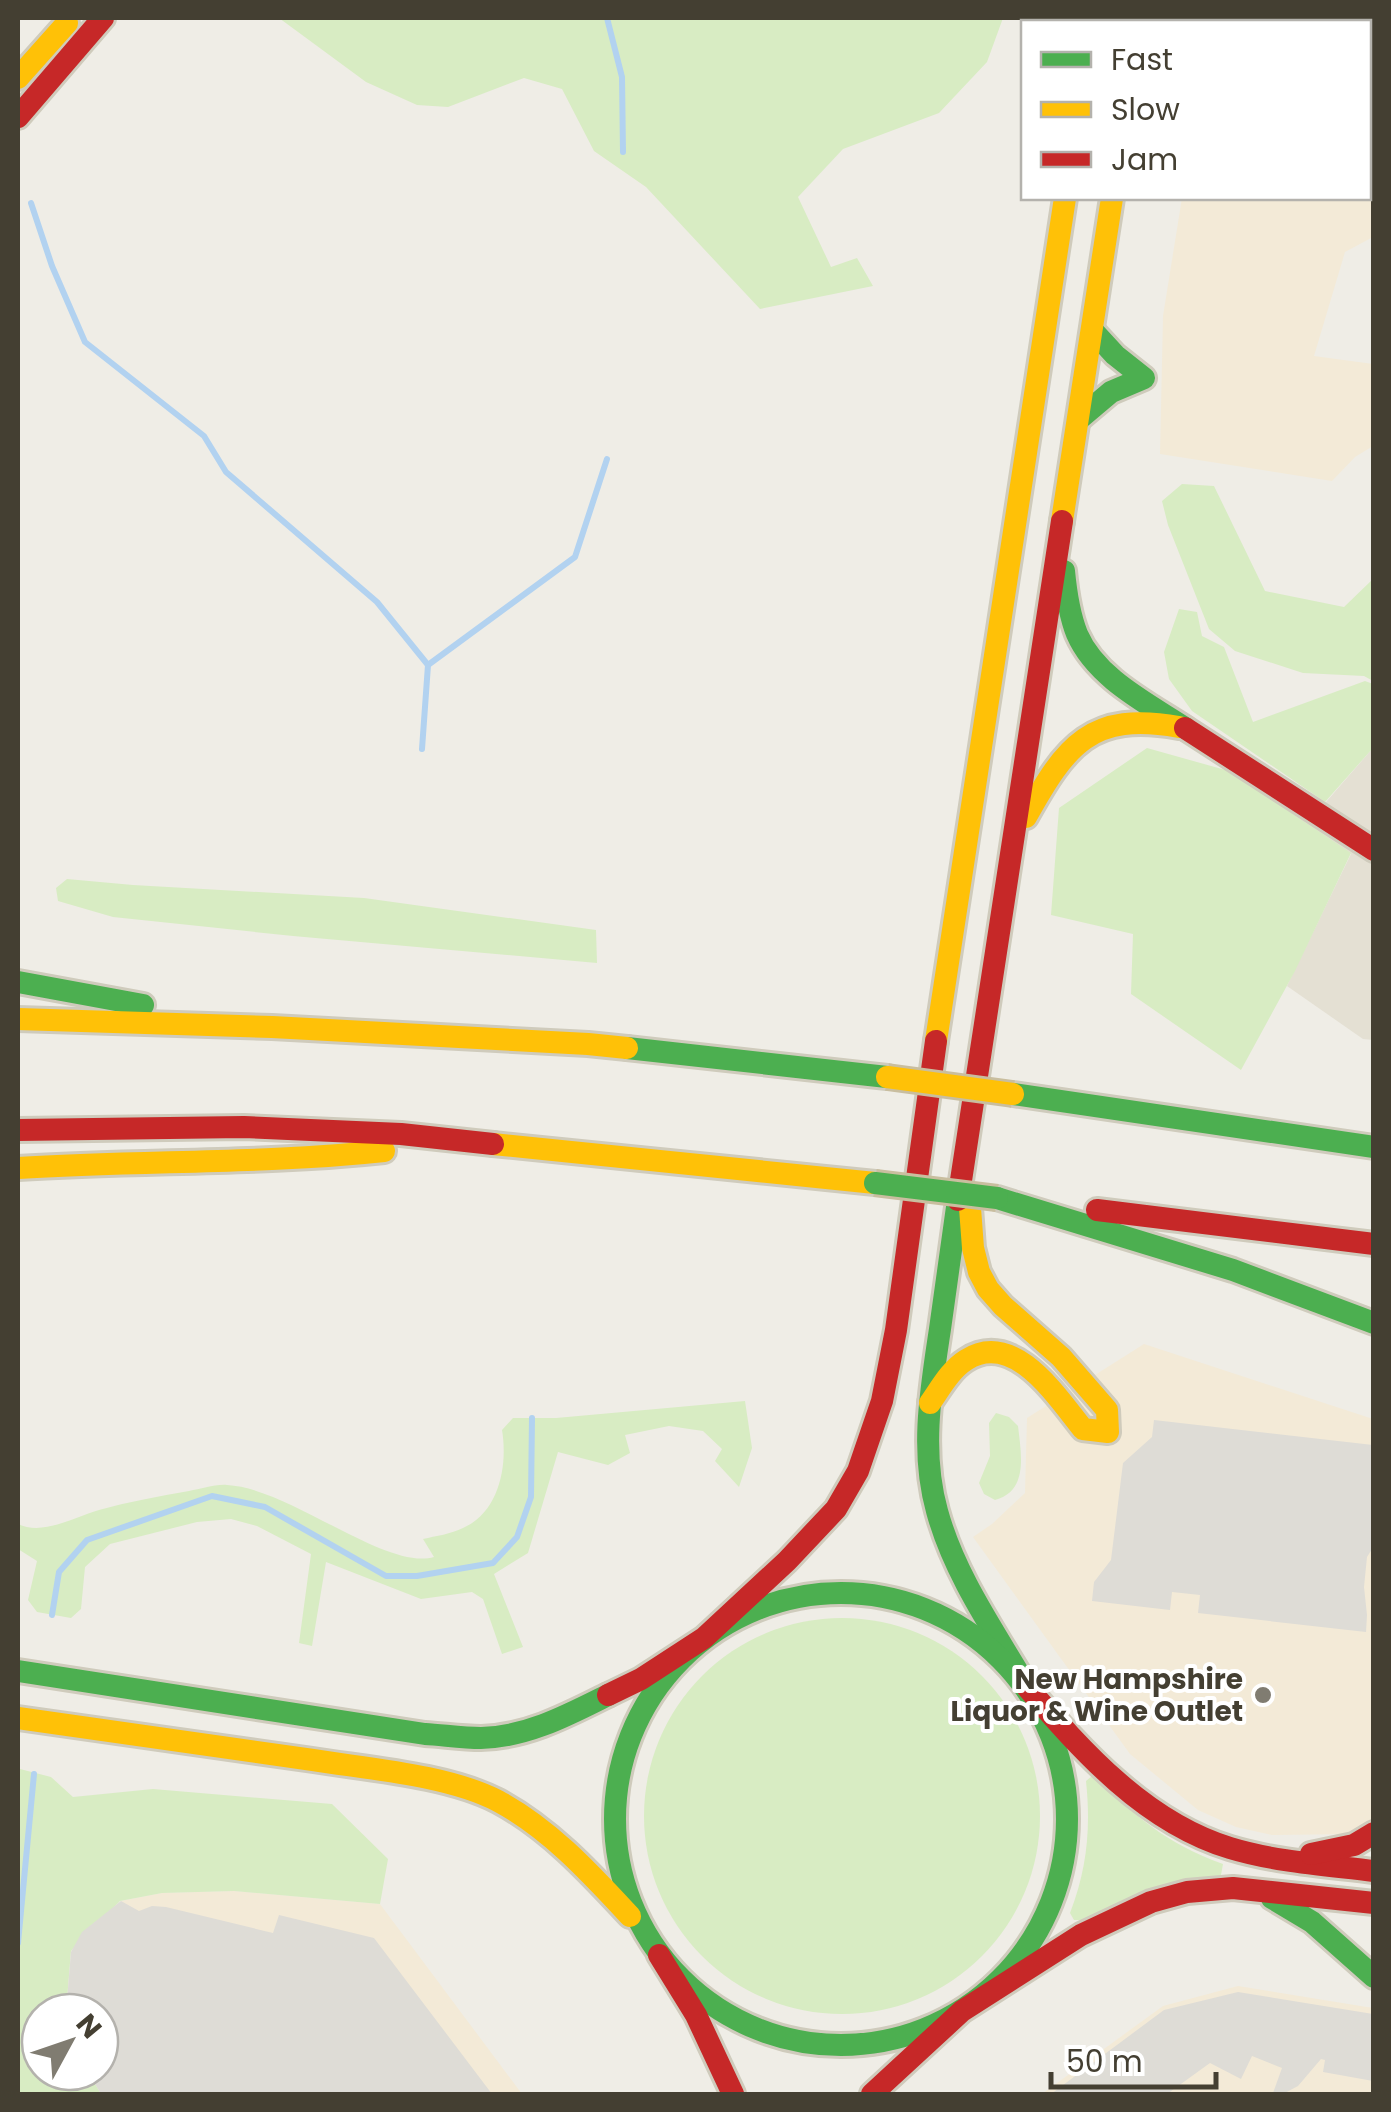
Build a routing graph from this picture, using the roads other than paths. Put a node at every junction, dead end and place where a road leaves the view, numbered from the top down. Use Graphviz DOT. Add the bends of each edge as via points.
graph roads {
  1 [pos="72,18"];
  2 [pos="103,18"];
  3 [pos="18,78"];
  4 [pos="18,117"];
  5 [pos="1056,200"];
  6 [pos="1065,200"];
  7 [pos="1112,200"];
  8 [pos="1092,330"];
  9 [pos="1038,376"];
  10 [pos="1078,419"];
  11 [pos="1060,535"];
  12 [pos="1185,728"];
  13 [pos="1012,849"];
  14 [pos="1374,850"];
  15 [pos="18,982"];
  16 [pos="18,1019"];
  17 [pos="272,1027"];
  18 [pos="18,1130"];
  19 [pos="459,1139"];
  20 [pos="965,1147"];
  21 [pos="1374,1147"];
  22 [pos="18,1168"];
  23 [pos="997,1198"];
  24 [pos="1374,1244"];
  25 [pos="1374,1323"];
  26 [pos="929,1404"];
  27 [pos="704,1638"];
  28 [pos="18,1671"];
  29 [pos="1027,1687"];
  30 [pos="18,1718"];
  31 [pos="1374,1833"];
  32 [pos="1282,1860"];
  33 [pos="1374,1871"];
  34 [pos="1256,1890"];
  35 [pos="1374,1904"];
  36 [pos="644,1932"];
  37 [pos="660,1955"];
  38 [pos="1374,1977"];
  39 [pos="962,2011"];
  40 [pos="733,2094"];
  41 [pos="872,2094"];
  1 -- 3 [label="main road"];
  2 -- 4 [label="main road"];
  5 -- 9 [label="main road"];
  6 -- 9 [label="main road"];
  7 -- 8 [label="main road"];
  8 -- 10 [label="main road"];
  8 -- 10 [label="main road" via="1144,378 1110,392"];
  9 -- 27 [label="main road" via="882,1401 836,1509"];
  10 -- 11 [label="main road"];
  11 -- 12 [label="main road" via="1066,596 1084,646 1116,679"];
  11 -- 13 [label="main road"];
  12 -- 13 [label="main road" via="1118,722 1074,746 1052,770"];
  12 -- 14 [label="main road"];
  13 -- 20 [label="main road"];
  15 -- 17 [label="main road"];
  16 -- 17 [label="main road"];
  17 -- 21 [label="main road, bridge" via="588,1044 887,1077"];
  18 -- 19 [label="main road" via="244,1127"];
  19 -- 22 [label="main road" via="326,1157"];
  19 -- 23 [label="main road, bridge"];
  20 -- 26 [label="main road"];
  20 -- 26 [label="main road" via="979,1272 1003,1306 1061,1357 1106,1410 1108,1432 1083,1429 1022,1361 994,1351 964,1362"];
  23 -- 24 [label="main road"];
  23 -- 25 [label="main road" via="1233,1270"];
  26 -- 29 [label="main road" via="928,1471 947,1543"];
  27 -- 28 [label="main road" via="641,1679 555,1721 482,1738"];
  27 -- 29 [label="main road" via="739,1617 798,1598 883,1598 972,1632"];
  27 -- 36 [label="main road" via="654,1691 620,1765 616,1850"];
  29 -- 32 [label="main road" via="1091,1758 1145,1802 1210,1841"];
  29 -- 39 [label="main road" via="1048,1721 1062,1769 1066,1822 1058,1878 1023,1953"];
  30 -- 36 [label="main road" via="372,1769 491,1797 580,1864"];
  31 -- 32 [label="main road" via="1354,1845"];
  32 -- 33 [label="main road"];
  34 -- 35 [label="main road"];
  34 -- 38 [label="main road" via="1312,1922"];
  34 -- 39 [label="main road" via="1210,1889 1151,1902 1081,1936"];
  36 -- 37 [label="main road"];
  37 -- 39 [label="main road" via="722,2013 801,2042 886,2042"];
  37 -- 40 [label="main road"];
  39 -- 41 [label="main road"];
}
